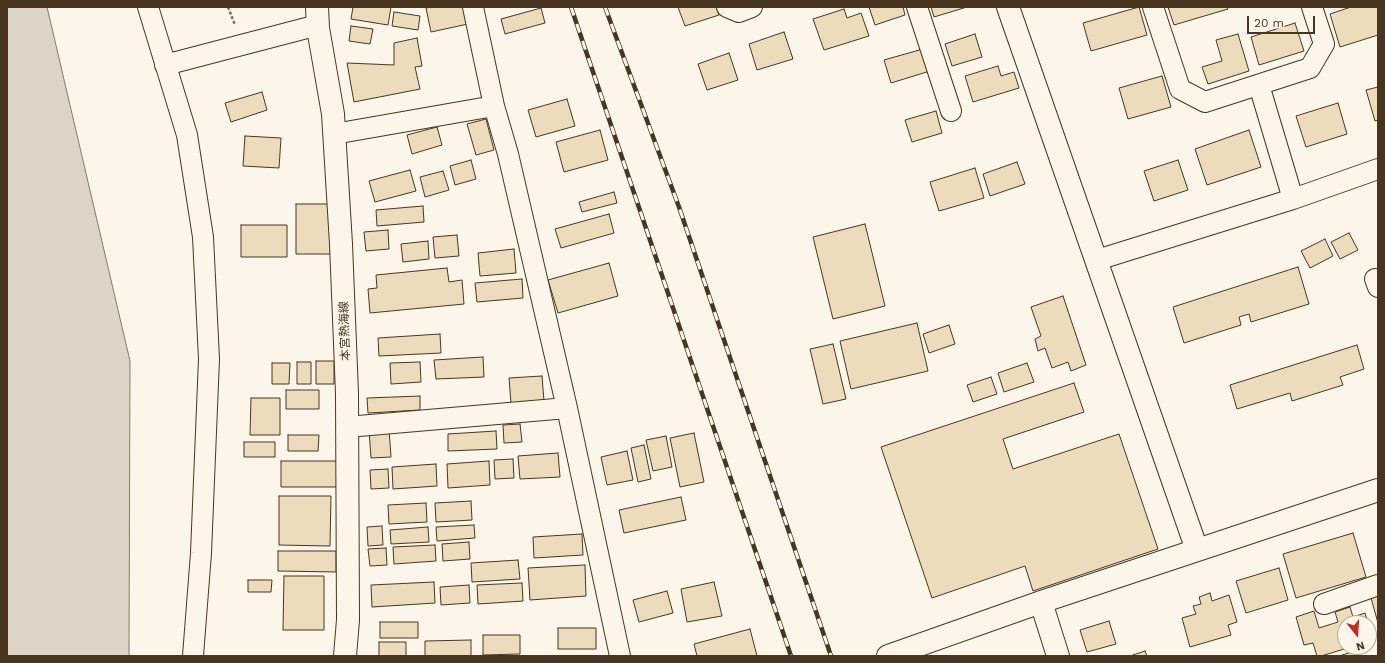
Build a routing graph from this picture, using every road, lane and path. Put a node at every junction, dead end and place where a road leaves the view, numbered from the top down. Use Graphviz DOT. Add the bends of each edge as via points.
graph roads {
  1 [pos="148,7"];
  2 [pos="473,7"];
  3 [pos="727,7"];
  4 [pos="752,7"];
  5 [pos="917,7"];
  6 [pos="1008,7"];
  7 [pos="1153,7"];
  8 [pos="1312,7"];
  9 [pos="317,16"];
  10 [pos="165,65"];
  11 [pos="1259,85"];
  12 [pos="494,106"];
  13 [pos="951,111"];
  14 [pos="334,134"];
  15 [pos="1378,169"];
  16 [pos="1293,199"];
  17 [pos="1097,260"];
  18 [pos="567,408"];
  19 [pos="347,427"];
  20 [pos="1378,490"];
  21 [pos="1196,550"];
  22 [pos="1378,585"];
  23 [pos="1042,602"];
  24 [pos="1324,604"];
  25 [pos="193,656"];
  26 [pos="345,656"];
  27 [pos="620,656"];
  28 [pos="888,656"];
  29 [pos="1058,656"];
  1 -- 10 [label="street"];
  2 -- 12 [label="street"];
  3 -- 4 [label="street" via="739,12"];
  5 -- 13 [label="street"];
  6 -- 17 [label="street"];
  7 -- 11 [label="street" via="1180,89 1205,102"];
  8 -- 11 [label="street" via="1324,44 1310,68"];
  9 -- 10 [label="street"];
  9 -- 14 [label="street, 本宮熱海線"];
  10 -- 25 [label="street" via="187,135 203,237 209,359 201,553"];
  11 -- 16 [label="street"];
  12 -- 14 [label="street"];
  12 -- 18 [label="street" via="508,154"];
  14 -- 19 [label="street, 本宮熱海線" via="341,244"];
  15 -- 16 [label="street"];
  16 -- 17 [label="street"];
  17 -- 21 [label="street"];
  18 -- 19 [label="street"];
  18 -- 27 [label="street"];
  19 -- 26 [label="street, 本宮熱海線" via="348,620"];
  20 -- 21 [label="street"];
  21 -- 23 [label="street"];
  22 -- 24 [label="street"];
  23 -- 28 [label="street"];
  23 -- 29 [label="street"];
}
